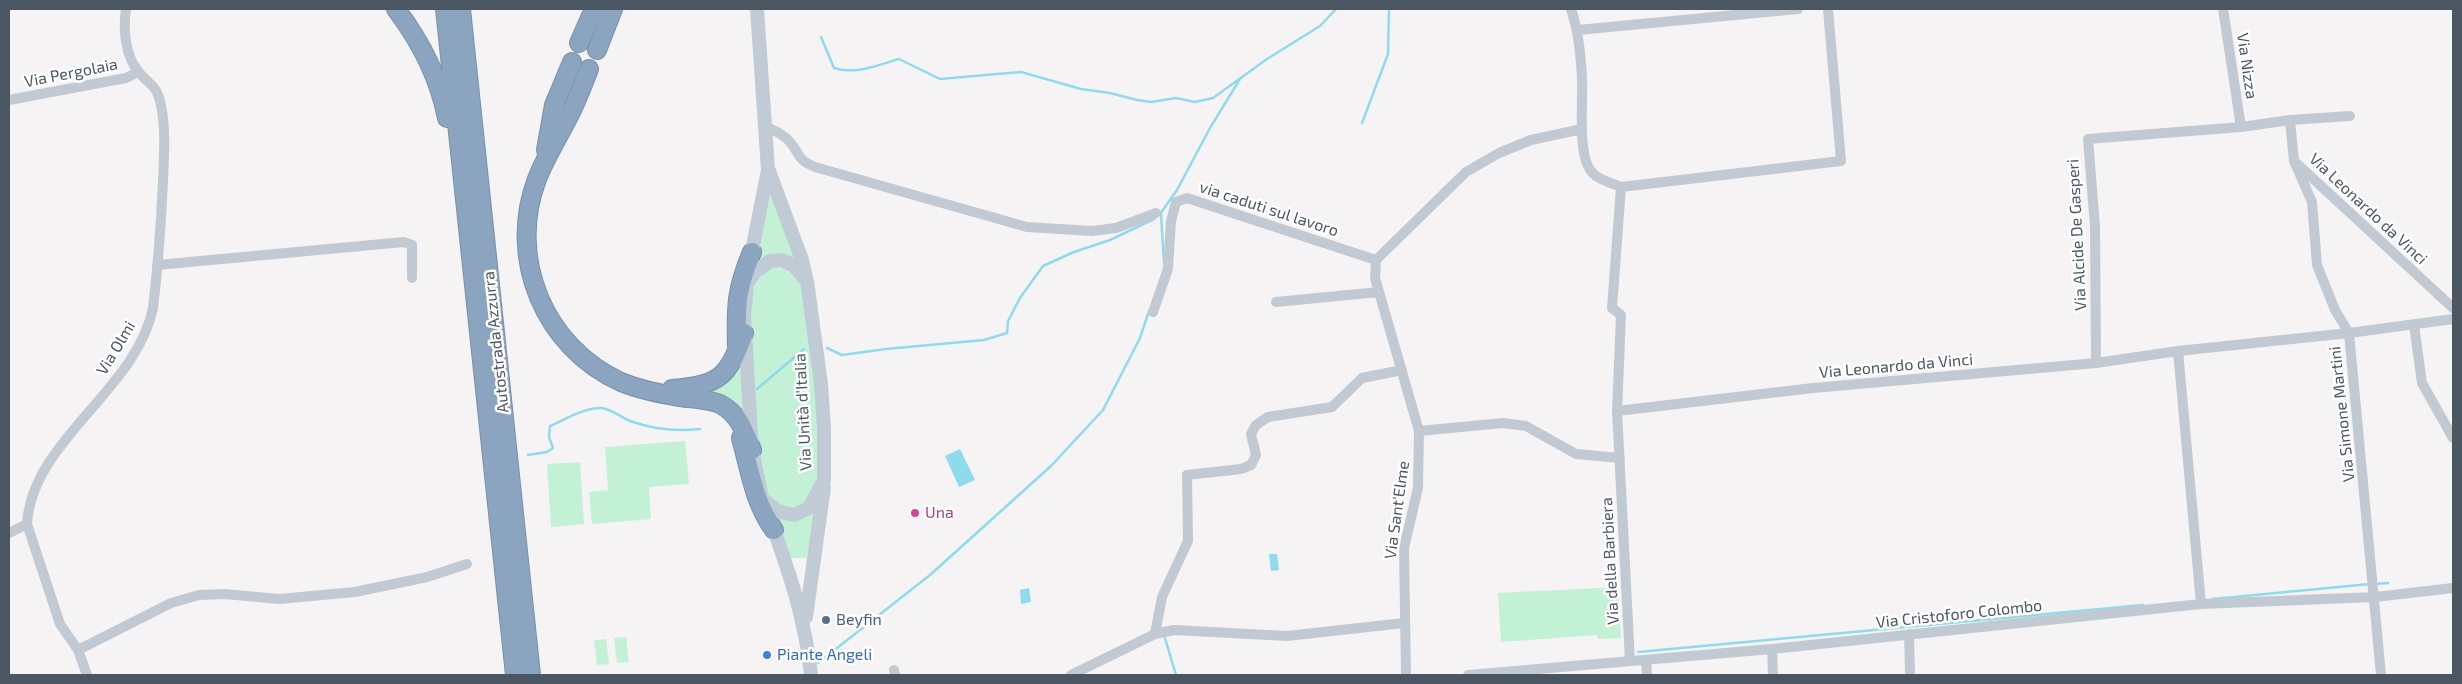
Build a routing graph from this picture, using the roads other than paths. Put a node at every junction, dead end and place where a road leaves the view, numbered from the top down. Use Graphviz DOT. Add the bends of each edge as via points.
graph roads {
  1 [pos="126,9"];
  2 [pos="396,9"];
  3 [pos="445,9"];
  4 [pos="460,9"];
  5 [pos="466,9"];
  6 [pos="594,9"];
  7 [pos="613,9"];
  8 [pos="757,9"];
  9 [pos="1571,9"];
  10 [pos="1798,9"];
  11 [pos="1828,9"];
  12 [pos="2223,9"];
  13 [pos="1578,30"];
  14 [pos="580,43"];
  15 [pos="597,50"];
  16 [pos="465,57"];
  17 [pos="572,62"];
  18 [pos="589,69"];
  19 [pos="138,72"];
  20 [pos="9,100"];
  21 [pos="2350,116"];
  22 [pos="2290,120"];
  23 [pos="765,126"];
  24 [pos="2240,127"];
  25 [pos="1582,129"];
  26 [pos="2294,161"];
  27 [pos="543,166"];
  28 [pos="768,170"];
  29 [pos="1621,188"];
  30 [pos="465,213"];
  31 [pos="1156,213"];
  32 [pos="752,252"];
  33 [pos="1376,263"];
  34 [pos="157,265"];
  35 [pos="412,278"];
  36 [pos="806,281"];
  37 [pos="747,284"];
  38 [pos="1379,292"];
  39 [pos="1276,302"];
  40 [pos="2453,308"];
  41 [pos="1153,312"];
  42 [pos="2453,319"];
  43 [pos="2414,325"];
  44 [pos="744,333"];
  45 [pos="2349,333"];
  46 [pos="2178,351"];
  47 [pos="737,354"];
  48 [pos="2096,362"];
  49 [pos="1402,370"];
  50 [pos="654,391"];
  51 [pos="1617,411"];
  52 [pos="1419,431"];
  53 [pos="2453,438"];
  54 [pos="752,450"];
  55 [pos="1620,458"];
  56 [pos="824,480"];
  57 [pos="762,498"];
  58 [pos="27,524"];
  59 [pos="774,530"];
  60 [pos="9,533"];
  61 [pos="467,564"];
  62 [pos="2453,588"];
  63 [pos="2374,590"];
  64 [pos="2200,601"];
  65 [pos="1404,623"];
  66 [pos="805,627"];
  67 [pos="1155,634"];
  68 [pos="1909,634"];
  69 [pos="1772,649"];
  70 [pos="78,650"];
  71 [pos="1646,660"];
  72 [pos="1630,661"];
  73 [pos="1587,670"];
  74 [pos="87,675"];
  75 [pos="515,675"];
  76 [pos="531,675"];
  77 [pos="811,675"];
  78 [pos="1071,675"];
  79 [pos="1406,675"];
  80 [pos="1468,675"];
  81 [pos="1647,675"];
  82 [pos="1773,675"];
  83 [pos="1910,675"];
  84 [pos="2381,675"];
  1 -- 19 [label="street, Via Olmi" via="126,44"];
  2 -- 30 [label="highway" via="414,34 435,74"];
  3 -- 30 [label="highway, Autostrada Azzurra"];
  4 -- 16 [label="highway, Autostrada Azzurra"];
  5 -- 16 [label="highway"];
  6 -- 14 [label="highway"];
  7 -- 15 [label="highway"];
  8 -- 23 [label="main road, Via Unità d'Italia"];
  9 -- 13 [label="street"];
  10 -- 13 [label="street"];
  11 -- 29 [label="street" via="1841,161"];
  12 -- 24 [label="street, Via Nizza"];
  13 -- 25 [label="street"];
  16 -- 76 [label="highway, Autostrada Azzurra"];
  17 -- 27 [label="highway" via="554,105"];
  18 -- 27 [label="highway"];
  19 -- 20 [label="street, Via Pergolaia" via="126,78"];
  19 -- 34 [label="street, Via Olmi" via="158,93 161,107 164,144"];
  21 -- 22 [label="street"];
  22 -- 24 [label="street"];
  22 -- 26 [label="street, Via Leonardo da Vinci"];
  23 -- 28 [label="main road, Via Unità d'Italia"];
  23 -- 31 [label="street" via="783,136 797,156 815,168 1028,227 1092,231 1116,228"];
  24 -- 48 [label="street, Via Alcide De Gasperi" via="2088,139 2095,227"];
  25 -- 29 [label="street" via="1587,166 1594,176"];
  25 -- 33 [label="street" via="1531,140 1466,172"];
  26 -- 40 [label="street, Via Leonardo da Vinci"];
  26 -- 45 [label="street, Via Simone Martini" via="2312,202 2317,265 2334,310"];
  27 -- 50 [label="highway" via="529,207 526,239 534,285 545,312 562,338 591,365 623,382"];
  28 -- 32 [label="main road, Via Unità d'Italia"];
  28 -- 36 [label="main road, Via Unità d'Italia" via="802,260"];
  29 -- 51 [label="street, Via della Barbiera" via="1612,308 1621,315"];
  30 -- 75 [label="highway, Autostrada Azzurra"];
  32 -- 37 [label="main road, Via Unità d'Italia"];
  32 -- 47 [label="highway" via="740,280 736,313"];
  33 -- 38 [label="street, Via Sant'Elme" via="1375,278"];
  33 -- 41 [label="street, via caduti sul lavoro" via="1186,198 1176,202 1171,221 1168,269"];
  34 -- 35 [label="street" via="404,242 412,245"];
  34 -- 58 [label="street, Via Olmi" via="150,320 116,380 50,459 36,487"];
  36 -- 37 [label="main road" via="793,265 776,260 762,265"];
  36 -- 56 [label="main road, Via Unità d'Italia" via="821,384"];
  37 -- 44 [label="main road, Via Unità d'Italia"];
  38 -- 39 [label="street"];
  38 -- 49 [label="street, Via Sant'Elme"];
  42 -- 43 [label="street, Via Leonardo da Vinci"];
  43 -- 45 [label="street, Via Leonardo da Vinci"];
  43 -- 53 [label="street" via="2422,383"];
  44 -- 47 [label="highway"];
  44 -- 54 [label="main road, Via Unità d'Italia"];
  45 -- 46 [label="street, Via Leonardo da Vinci"];
  45 -- 63 [label="street, Via Simone Martini"];
  46 -- 48 [label="street, Via Leonardo da Vinci"];
  46 -- 64 [label="street"];
  47 -- 50 [label="highway" via="725,373 710,383"];
  48 -- 51 [label="street, Via Leonardo da Vinci" via="1813,388"];
  49 -- 52 [label="street, Via Sant'Elme"];
  49 -- 67 [label="street" via="1362,378 1332,407 1268,417 1250,434 1256,455 1251,465 1187,475 1188,541 1162,597"];
  50 -- 54 [label="highway" via="712,401 731,410 740,420"];
  50 -- 59 [label="highway" via="678,403 710,407 733,422 742,439 754,490"];
  51 -- 55 [label="street, Via della Barbiera"];
  52 -- 55 [label="street" via="1503,423 1526,426 1576,454"];
  52 -- 65 [label="street, Via Sant'Elme" via="1418,488 1404,548"];
  54 -- 57 [label="main road, Via Unità d'Italia"];
  55 -- 72 [label="street, Via della Barbiera"];
  56 -- 57 [label="main road, Via Unità d'Italia" via="809,508 794,515 777,511"];
  56 -- 66 [label="main road"];
  57 -- 59 [label="main road"];
  58 -- 60 [label="street"];
  58 -- 70 [label="street" via="60,624"];
  59 -- 66 [label="main road"];
  61 -- 70 [label="street" via="427,577 347,592 280,599 199,595 171,603"];
  62 -- 63 [label="street, Via Cristoforo Colombo"];
  63 -- 64 [label="street, Via Cristoforo Colombo"];
  63 -- 84 [label="street, Via Simone Martini"];
  64 -- 68 [label="street, Via Cristoforo Colombo"];
  65 -- 67 [label="street" via="1287,636 1174,630"];
  65 -- 79 [label="street, Via Sant'Elme"];
  66 -- 77 [label="main road"];
  67 -- 78 [label="street"];
  68 -- 69 [label="street, Via Cristoforo Colombo"];
  68 -- 83 [label="street"];
  69 -- 71 [label="street, Via Cristoforo Colombo"];
  69 -- 82 [label="street"];
  70 -- 74 [label="street"];
  71 -- 72 [label="street, Via Cristoforo Colombo"];
  71 -- 81 [label="street"];
  72 -- 73 [label="street, Via Cristoforo Colombo"];
  73 -- 80 [label="street, Via Cristoforo Colombo"];
}
